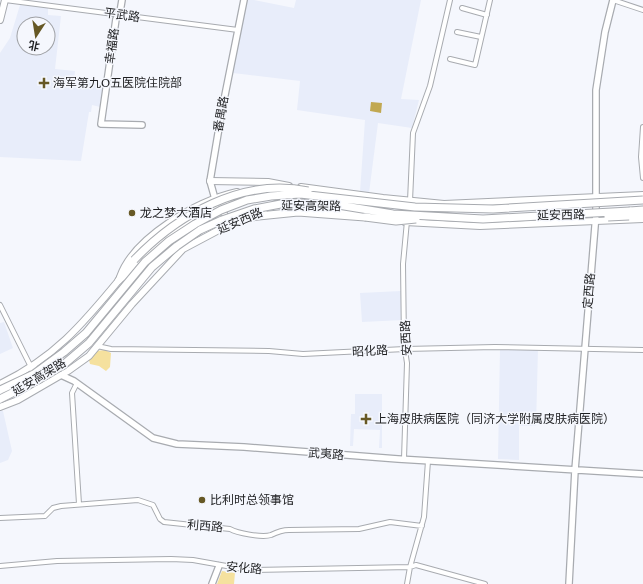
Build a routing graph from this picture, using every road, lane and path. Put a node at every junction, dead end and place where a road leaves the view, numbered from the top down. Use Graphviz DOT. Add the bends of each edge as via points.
graph roads {
  1 [pos="5,0"];
  2 [pos="122,0"];
  3 [pos="244,0"];
  4 [pos="450,0"];
  5 [pos="490,0"];
  6 [pos="613,0"];
  7 [pos="462,8"];
  8 [pos="643,10"];
  9 [pos="118,14"];
  10 [pos="487,15"];
  11 [pos="0,20"];
  12 [pos="238,30"];
  13 [pos="457,32"];
  14 [pos="481,37"];
  15 [pos="450,59"];
  16 [pos="142,125"];
  17 [pos="643,127"];
  18 [pos="643,178"];
  19 [pos="210,181"];
  20 [pos="289,186"];
  21 [pos="643,192"];
  22 [pos="326,193"];
  23 [pos="630,195"];
  24 [pos="643,195"];
  25 [pos="596,197"];
  26 [pos="215,199"];
  27 [pos="643,200"];
  28 [pos="410,201"];
  29 [pos="220,205"];
  30 [pos="643,213"];
  31 [pos="250,217"];
  32 [pos="438,217"];
  33 [pos="497,217"];
  34 [pos="596,217"];
  35 [pos="407,220"];
  36 [pos="643,220"];
  37 [pos="230,224"];
  38 [pos="519,224"];
  39 [pos="119,280"];
  40 [pos="0,305"];
  41 [pos="97,346"];
  42 [pos="584,348"];
  43 [pos="405,349"];
  44 [pos="643,350"];
  45 [pos="31,368"];
  46 [pos="61,374"];
  47 [pos="77,383"];
  48 [pos="0,384"];
  49 [pos="0,390"];
  50 [pos="0,399"];
  51 [pos="0,407"];
  52 [pos="404,459"];
  53 [pos="428,461"];
  54 [pos="574,470"];
  55 [pos="643,474"];
  56 [pos="79,504"];
  57 [pos="0,518"];
  58 [pos="422,526"];
  59 [pos="0,566"];
  60 [pos="219,566"];
  61 [pos="410,567"];
  62 [pos="212,584"];
  63 [pos="407,584"];
  64 [pos="485,584"];
  65 [pos="569,584"];
  1 -- 9 [label="street, 平武路"];
  1 -- 11 [label="main road"];
  2 -- 9 [label="street, 幸福路"];
  3 -- 12 [label="street, 番禺路"];
  4 -- 28 [label="street" via="430,86 413,134"];
  5 -- 10 [label="street"];
  6 -- 8 [label="street"];
  6 -- 25 [label="street, 定西路" via="596,90"];
  7 -- 10 [label="street"];
  9 -- 12 [label="street, 平武路"];
  9 -- 16 [label="street, 幸福路" via="101,124"];
  10 -- 14 [label="street"];
  12 -- 19 [label="street, 番禺路"];
  13 -- 14 [label="street"];
  14 -- 15 [label="street" via="475,65"];
  17 -- 18 [label="street"];
  19 -- 20 [label="main road" via="278,183"];
  19 -- 26 [label="street, 番禺路"];
  20 -- 22 [label="main road, 延安西路"];
  20 -- 26 [label="main road, 延安西路" via="262,186"];
  21 -- 23 [label="main road, 延安西路"];
  22 -- 27 [label="highway, 延安高架路, bridge" via="415,207 493,209"];
  22 -- 28 [label="main road, 延安西路"];
  22 -- 29 [label="main road, 延安西路" via="285,190 249,195"];
  22 -- 39 [label="highway, bridge" via="291,188 238,194 192,214 148,246"];
  22 -- 49 [label="highway, 延安高架路, bridge" via="247,200 195,224 146,262 86,333 64,352 34,374"];
  23 -- 24 [label="main road, 延安西路"];
  23 -- 25 [label="main road, 延安西路"];
  25 -- 28 [label="main road, 延安西路" via="444,204"];
  25 -- 34 [label="street, 定西路"];
  26 -- 29 [label="street, 番禺路"];
  26 -- 39 [label="main road, 延安西路" via="191,209 149,239 125,264"];
  29 -- 37 [label="street, 番禺路"];
  29 -- 39 [label="main road, 延安西路" via="189,219 128,275"];
  30 -- 32 [label="highway, 延安高架路, bridge" via="590,217 558,214 483,219"];
  30 -- 34 [label="main road, 延安西路"];
  31 -- 32 [label="highway, bridge" via="298,212 396,221"];
  31 -- 35 [label="main road" via="299,214"];
  31 -- 35 [label="main road, 延安西路" via="259,211 286,206"];
  31 -- 37 [label="main road, 延安西路"];
  32 -- 50 [label="highway, 延安高架路, bridge" via="393,214 332,204 286,203 254,209 222,220 200,230 152,267 89,343 62,366"];
  33 -- 34 [label="main road, 延安西路"];
  33 -- 35 [label="main road, 延安西路"];
  33 -- 38 [label="main road"];
  34 -- 36 [label="main road"];
  34 -- 38 [label="main road"];
  34 -- 42 [label="street, 定西路"];
  35 -- 38 [label="main road" via="480,226"];
  35 -- 43 [label="street, 安西路" via="403,264"];
  37 -- 41 [label="main road, 延安西路" via="183,249"];
  39 -- 45 [label="main road, 延安西路" via="59,347"];
  40 -- 45 [label="street"];
  41 -- 43 [label="street, 昭化路" via="111,349 269,351 303,354"];
  41 -- 46 [label="main road, 延安西路" via="89,356"];
  42 -- 43 [label="street, 昭化路"];
  42 -- 44 [label="street, 昭化路"];
  42 -- 54 [label="street, 定西路"];
  43 -- 52 [label="street, 安西路" via="407,363"];
  45 -- 46 [label="street, 武夷路"];
  45 -- 48 [label="main road, 延安西路"];
  46 -- 47 [label="street, 武夷路"];
  46 -- 51 [label="main road, 延安西路" via="18,400"];
  47 -- 52 [label="street, 武夷路" via="153,438 177,444"];
  47 -- 56 [label="street" via="72,392"];
  52 -- 53 [label="street, 武夷路"];
  53 -- 54 [label="street, 武夷路"];
  53 -- 58 [label="street"];
  54 -- 55 [label="street, 武夷路"];
  54 -- 65 [label="street, 定西路"];
  56 -- 57 [label="street, 利西路" via="56,506 43,516"];
  56 -- 58 [label="street, 利西路" via="142,501 153,505 160,519 167,522 268,535 289,530 359,529 390,522"];
  58 -- 61 [label="street"];
  59 -- 60 [label="street, 安化路" via="57,561 171,560 193,560"];
  60 -- 61 [label="street, 安化路" via="249,570"];
  60 -- 62 [label="street"];
  61 -- 63 [label="street"];
  61 -- 64 [label="street, 安化路" via="421,565"];
}
